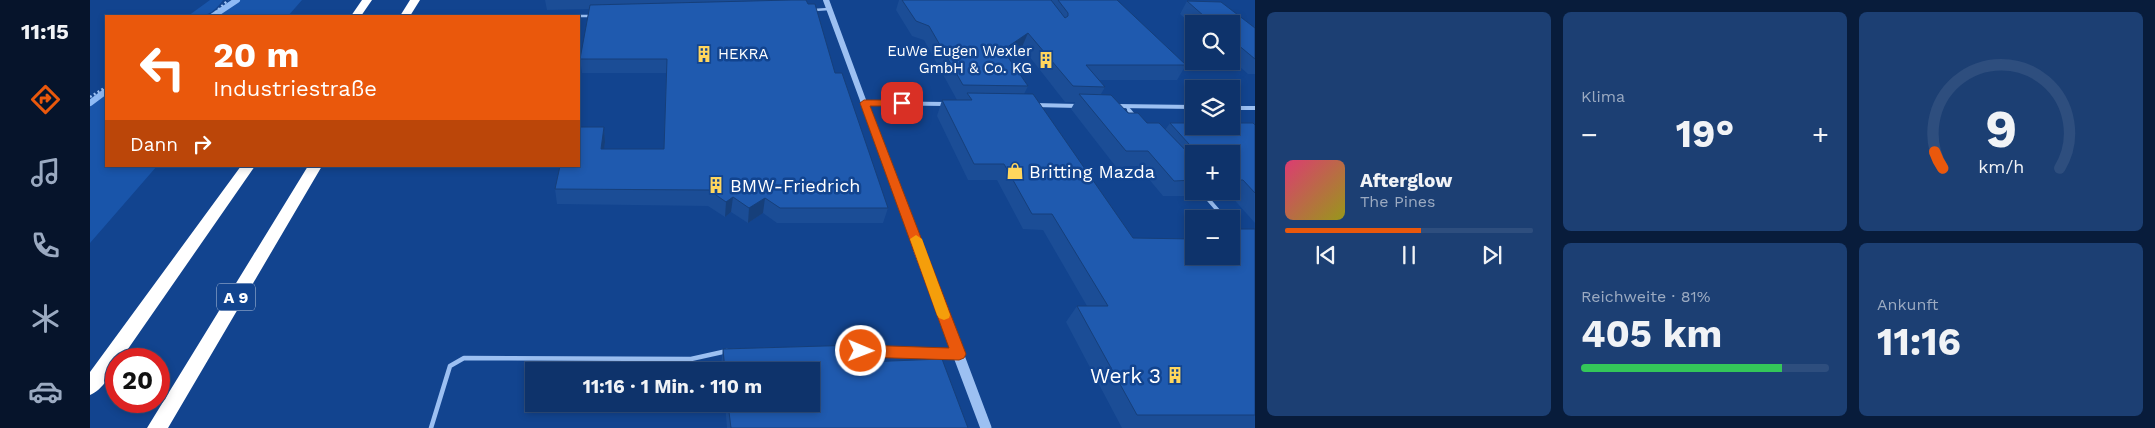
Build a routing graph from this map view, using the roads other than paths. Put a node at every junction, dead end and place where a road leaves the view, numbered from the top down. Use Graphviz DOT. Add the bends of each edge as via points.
graph roads {
  1 [pos="367,0"];
  2 [pos="415,0"];
  3 [pos="826,0"];
  4 [pos="810,10"];
  5 [pos="829,10"];
  6 [pos="357,15"];
  7 [pos="406,15"];
  8 [pos="580,16"];
  9 [pos="598,16"];
  10 [pos="864,103"];
  11 [pos="952,104"];
  12 [pos="1029,105"];
  13 [pos="1087,106"];
  14 [pos="1106,106"];
  15 [pos="1126,106"];
  16 [pos="1185,107"];
  17 [pos="1240,108"];
  18 [pos="1255,108"];
  19 [pos="1137,119"];
  20 [pos="247,167"];
  21 [pos="314,167"];
  22 [pos="1209,200"];
  23 [pos="1218,210"];
  24 [pos="734,350"];
  25 [pos="851,351"];
  26 [pos="959,354"];
  27 [pos="90,386"];
  28 [pos="158,428"];
  29 [pos="431,428"];
  30 [pos="986,428"];
  1 -- 6 [label="highway"];
  2 -- 7 [label="highway"];
  3 -- 5 [label="street"];
  4 -- 5 [label="lane"];
  5 -- 10 [label="street"];
  8 -- 9 [label="lane"];
  10 -- 11 [label="street"];
  10 -- 26 [label="street"];
  12 -- 13 [label="street"];
  14 -- 15 [label="street"];
  15 -- 16 [label="street"];
  15 -- 19 [label="lane"];
  17 -- 18 [label="street"];
  20 -- 27 [label="highway"];
  21 -- 28 [label="highway, A 9"];
  22 -- 23 [label="lane"];
  24 -- 29 [label="lane" via="691,359 464,358 450,366"];
  25 -- 26 [label="lane"];
  26 -- 30 [label="street"];
}
